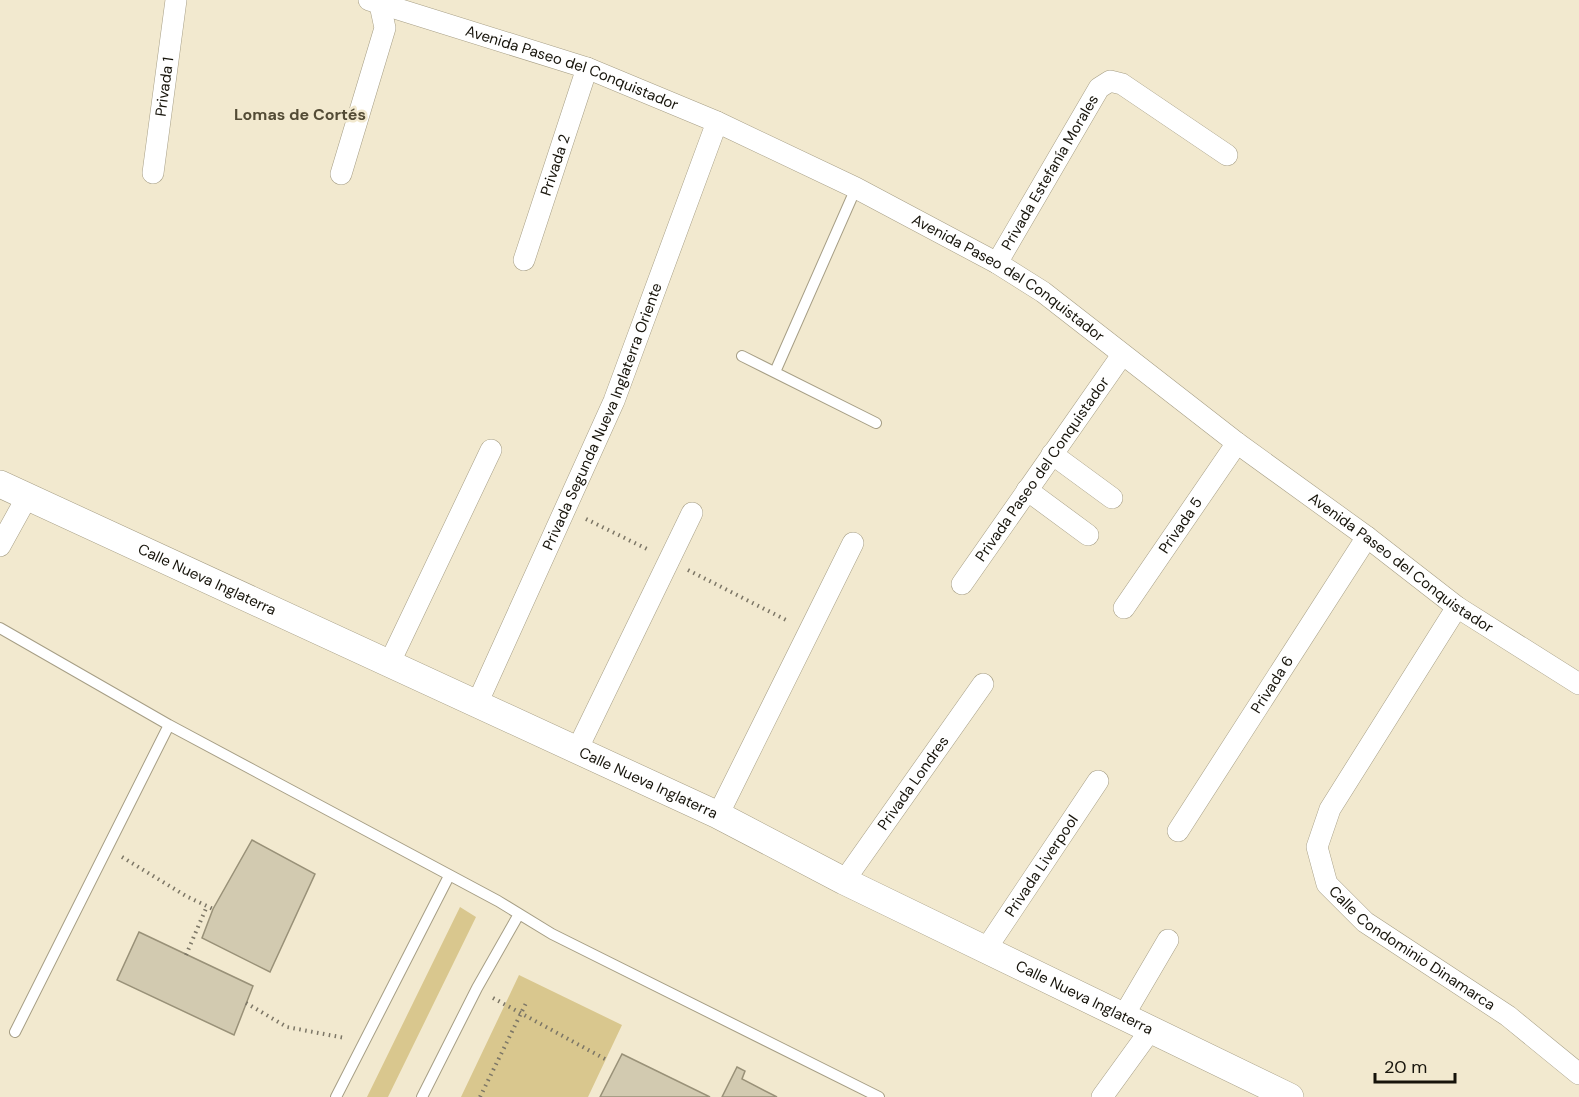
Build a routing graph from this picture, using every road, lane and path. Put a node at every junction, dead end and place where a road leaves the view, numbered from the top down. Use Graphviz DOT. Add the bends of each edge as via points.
graph roads {
  1 [pos="176,0"];
  2 [pos="376,1"];
  3 [pos="587,68"];
  4 [pos="717,122"];
  5 [pos="1227,155"];
  6 [pos="153,173"];
  7 [pos="341,174"];
  8 [pos="856,188"];
  9 [pos="524,260"];
  10 [pos="997,263"];
  11 [pos="1122,355"];
  12 [pos="742,356"];
  13 [pos="775,372"];
  14 [pos="876,423"];
  15 [pos="1237,443"];
  16 [pos="491,450"];
  17 [pos="1052,454"];
  18 [pos="0,484"];
  19 [pos="1027,490"];
  20 [pos="27,497"];
  21 [pos="1112,498"];
  22 [pos="692,513"];
  23 [pos="1088,535"];
  24 [pos="1367,537"];
  25 [pos="853,543"];
  26 [pos="0,546"];
  27 [pos="962,584"];
  28 [pos="1457,607"];
  29 [pos="1124,608"];
  30 [pos="0,628"];
  31 [pos="389,664"];
  32 [pos="983,684"];
  33 [pos="1579,684"];
  34 [pos="476,706"];
  35 [pos="169,725"];
  36 [pos="577,750"];
  37 [pos="1098,781"];
  38 [pos="718,815"];
  39 [pos="1178,831"];
  40 [pos="108,848"];
  41 [pos="449,876"];
  42 [pos="844,881"];
  43 [pos="207,906"];
  44 [pos="213,909"];
  45 [pos="519,914"];
  46 [pos="1168,940"];
  47 [pos="986,949"];
  48 [pos="186,955"];
  49 [pos="477,988"];
  50 [pos="526,1001"];
  51 [pos="246,1003"];
  52 [pos="520,1014"];
  53 [pos="1124,1015"];
  54 [pos="1152,1028"];
  55 [pos="15,1032"];
  56 [pos="362,1044"];
  57 [pos="605,1059"];
  58 [pos="1579,1074"];
  59 [pos="336,1097"];
  60 [pos="422,1097"];
  61 [pos="480,1097"];
  62 [pos="879,1097"];
  63 [pos="1102,1097"];
  64 [pos="1290,1097"];
  1 -- 6 [label="street, Privada 1"];
  2 -- 3 [label="street, Avenida Paseo del Conquistador"];
  2 -- 7 [label="street" via="385,28"];
  3 -- 4 [label="street, Avenida Paseo del Conquistador"];
  3 -- 9 [label="street, Privada 2"];
  4 -- 8 [label="street, Avenida Paseo del Conquistador"];
  4 -- 34 [label="street, Privada Segunda Nueva Inglaterra Oriente" via="614,401"];
  5 -- 10 [label="street, Privada Estefanía Morales" via="1122,84 1110,81 1099,88"];
  8 -- 10 [label="street, Avenida Paseo del Conquistador"];
  8 -- 13 [label="lane"];
  10 -- 11 [label="street, Avenida Paseo del Conquistador" via="1043,292"];
  11 -- 15 [label="street, Avenida Paseo del Conquistador"];
  11 -- 17 [label="street, Privada Paseo del Conquistador"];
  12 -- 13 [label="lane"];
  13 -- 14 [label="lane"];
  15 -- 24 [label="street, Avenida Paseo del Conquistador"];
  15 -- 29 [label="street, Privada 5"];
  16 -- 31 [label="street"];
  17 -- 19 [label="street, Privada Paseo del Conquistador"];
  17 -- 21 [label="street"];
  18 -- 20 [label="street, Calle Nueva Inglaterra"];
  19 -- 23 [label="street"];
  19 -- 27 [label="street, Privada Paseo del Conquistador"];
  20 -- 26 [label="street"];
  20 -- 31 [label="street, Calle Nueva Inglaterra"];
  22 -- 36 [label="street"];
  24 -- 28 [label="street, Avenida Paseo del Conquistador"];
  24 -- 39 [label="street, Privada 6"];
  25 -- 38 [label="street"];
  28 -- 33 [label="street, Avenida Paseo del Conquistador"];
  28 -- 58 [label="street, Calle Condominio Dinamarca" via="1330,809 1317,846 1327,884 1365,922 1508,1016"];
  30 -- 35 [label="lane"];
  31 -- 34 [label="street, Calle Nueva Inglaterra"];
  32 -- 42 [label="street, Privada Londres"];
  34 -- 36 [label="street, Calle Nueva Inglaterra"];
  35 -- 40 [label="lane"];
  35 -- 41 [label="lane"];
  36 -- 38 [label="street, Calle Nueva Inglaterra"];
  37 -- 47 [label="street, Privada Liverpool"];
  38 -- 42 [label="street, Calle Nueva Inglaterra"];
  40 -- 43 [label="path"];
  40 -- 55 [label="lane"];
  41 -- 45 [label="lane"];
  41 -- 56 [label="lane"];
  42 -- 47 [label="street, Calle Nueva Inglaterra"];
  43 -- 44 [label="path"];
  43 -- 48 [label="path"];
  45 -- 49 [label="lane"];
  45 -- 62 [label="lane"];
  46 -- 53 [label="street"];
  47 -- 53 [label="street, Calle Nueva Inglaterra"];
  49 -- 52 [label="path"];
  49 -- 60 [label="lane"];
  50 -- 52 [label="path"];
  51 -- 56 [label="path" via="287,1027 329,1033"];
  52 -- 57 [label="path"];
  52 -- 61 [label="path"];
  53 -- 54 [label="street, Calle Nueva Inglaterra"];
  54 -- 63 [label="street"];
  54 -- 64 [label="street, Calle Nueva Inglaterra"];
  56 -- 59 [label="lane"];
}
